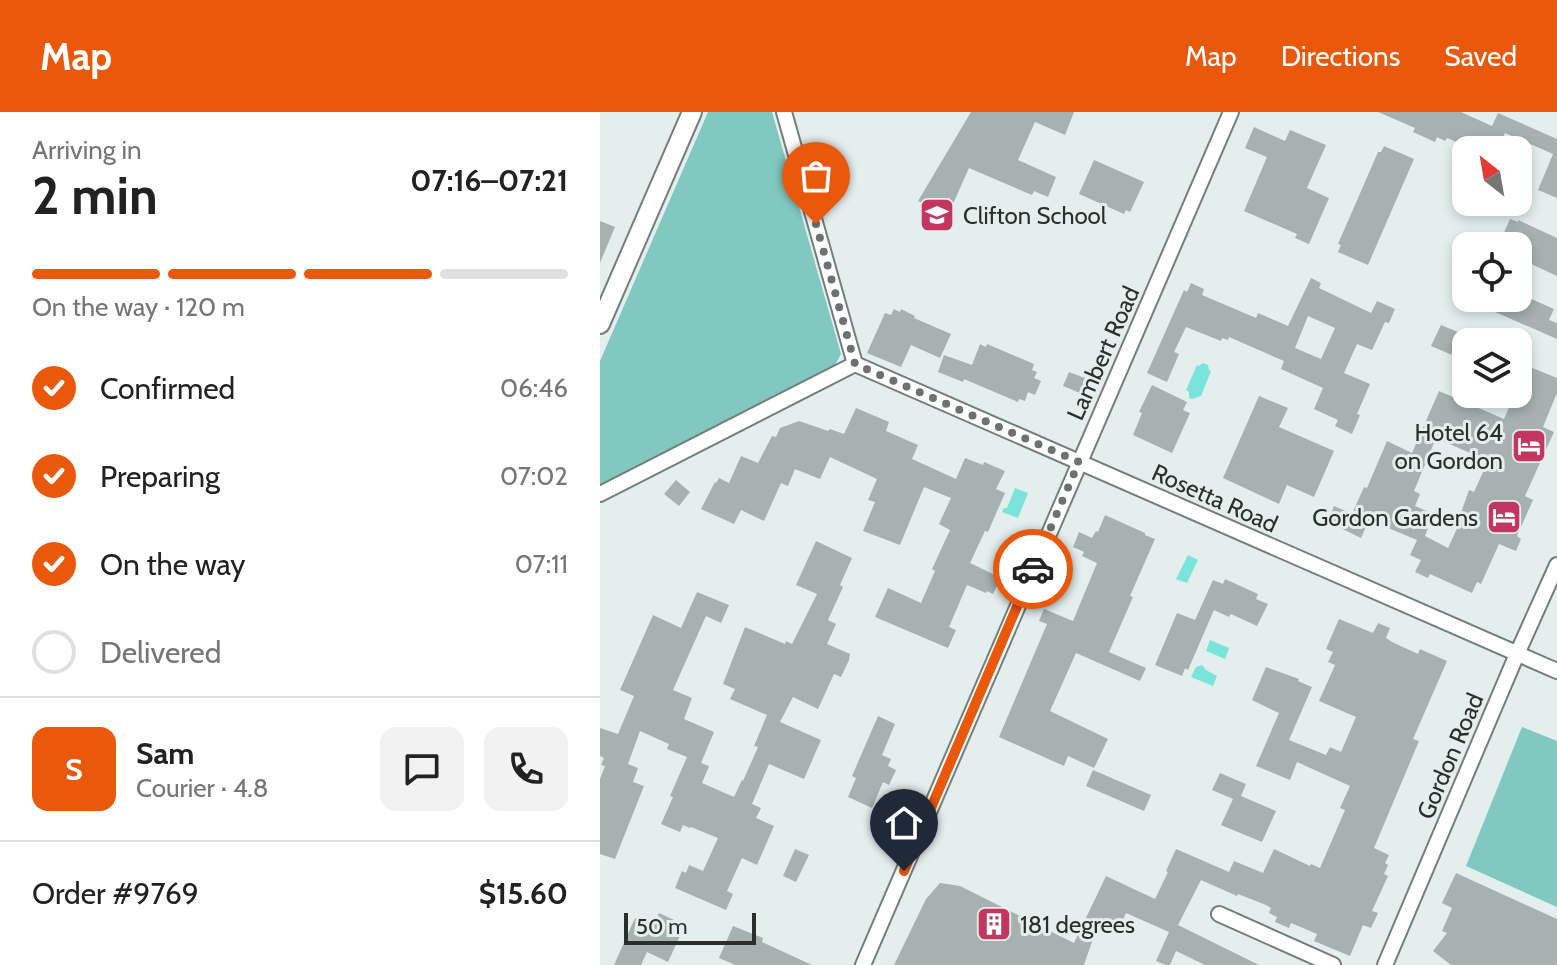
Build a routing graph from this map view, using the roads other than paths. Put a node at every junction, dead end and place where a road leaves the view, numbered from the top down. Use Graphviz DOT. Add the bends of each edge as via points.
graph roads {
  1 [pos="692,112"];
  2 [pos="784,112"];
  3 [pos="1231,112"];
  4 [pos="600,324"];
  5 [pos="855,364"];
  6 [pos="1079,462"];
  7 [pos="600,494"];
  8 [pos="1557,565"];
  9 [pos="1517,654"];
  10 [pos="1557,671"];
  11 [pos="1219,914"];
  12 [pos="863,965"];
  13 [pos="1333,965"];
  14 [pos="1385,965"];
  1 -- 4 [label="street"];
  2 -- 5 [label="street"];
  3 -- 6 [label="street, Lambert Road"];
  5 -- 6 [label="street, Rosetta Road"];
  5 -- 7 [label="street"];
  6 -- 9 [label="street, Rosetta Road"];
  6 -- 12 [label="street, Lambert Road"];
  8 -- 9 [label="street, Gordon Road"];
  9 -- 10 [label="street, Rosetta Road"];
  9 -- 14 [label="street, Gordon Road"];
  11 -- 13 [label="street"];
}
